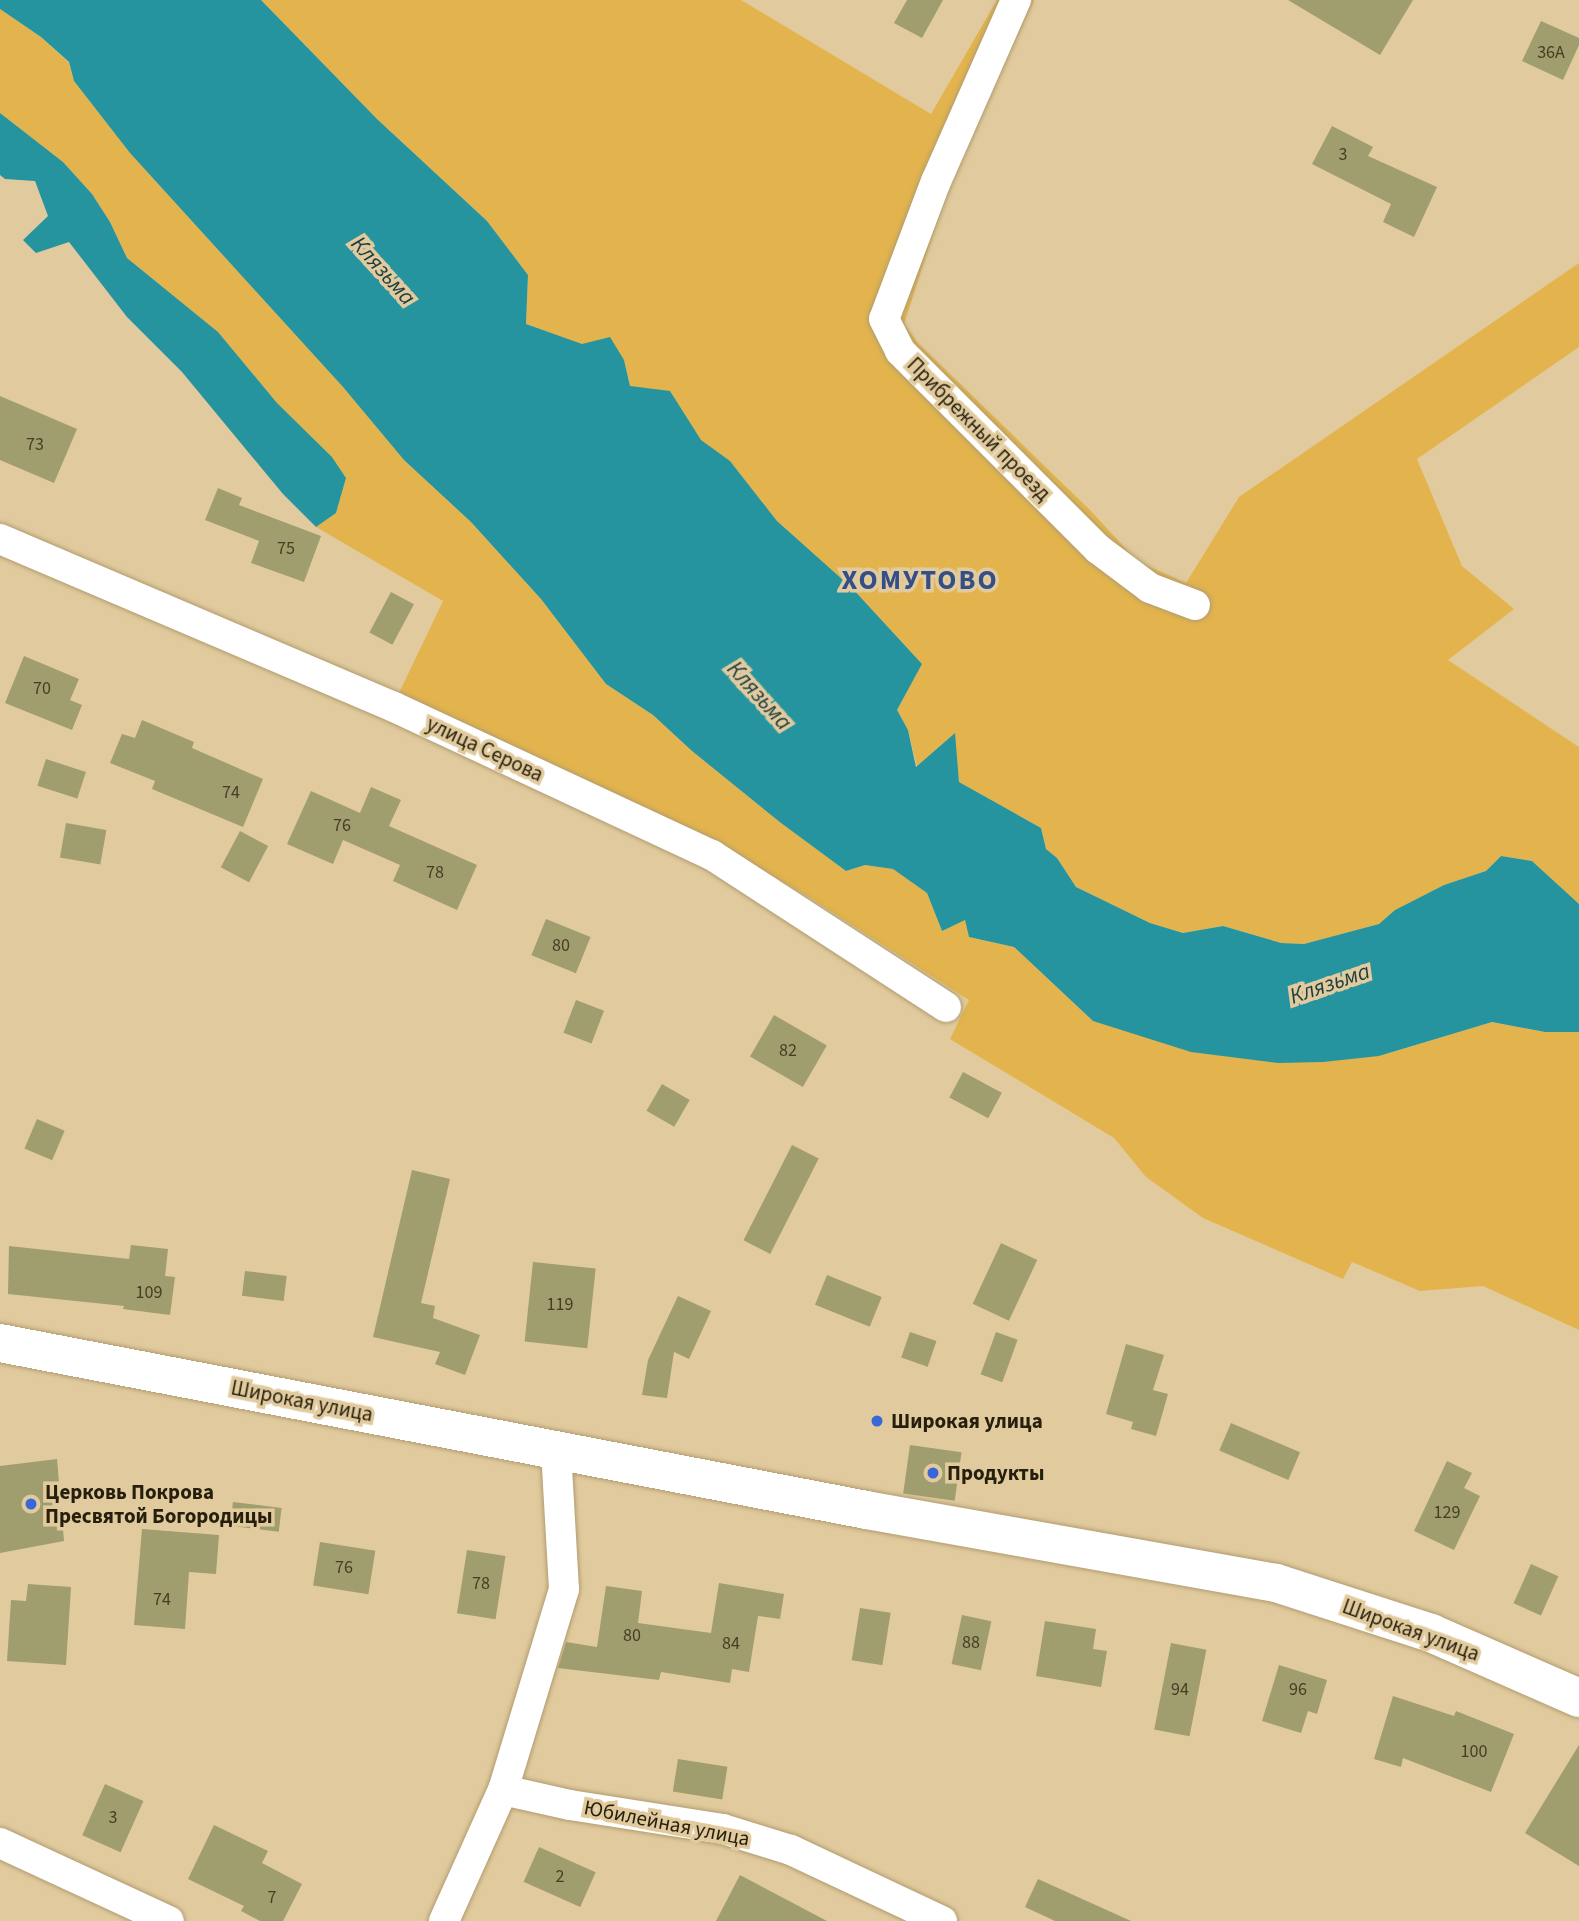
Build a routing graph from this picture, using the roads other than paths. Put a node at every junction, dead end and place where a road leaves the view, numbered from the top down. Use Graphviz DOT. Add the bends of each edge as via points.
graph roads {
  1 [pos="1016,0"];
  2 [pos="0,539"];
  3 [pos="1195,605"];
  4 [pos="946,1007"];
  5 [pos="0,1343"];
  6 [pos="556,1451"];
  7 [pos="1579,1698"];
  8 [pos="503,1790"];
  9 [pos="0,1843"];
  10 [pos="169,1921"];
  11 [pos="444,1921"];
  12 [pos="942,1921"];
  1 -- 3 [label="street, Прибрежный проезд" via="936,181 884,319 900,351 1098,549 1150,588"];
  2 -- 4 [label="street, улица Серова" via="394,707 712,855"];
  5 -- 6 [label="street, Широкая улица"];
  6 -- 7 [label="street, Широкая улица" via="1276,1583 1431,1633"];
  6 -- 8 [label="street" via="564,1590"];
  8 -- 11 [label="street"];
  8 -- 12 [label="street, Юбилейная улица" via="723,1829 791,1850"];
  9 -- 10 [label="street"];
}
